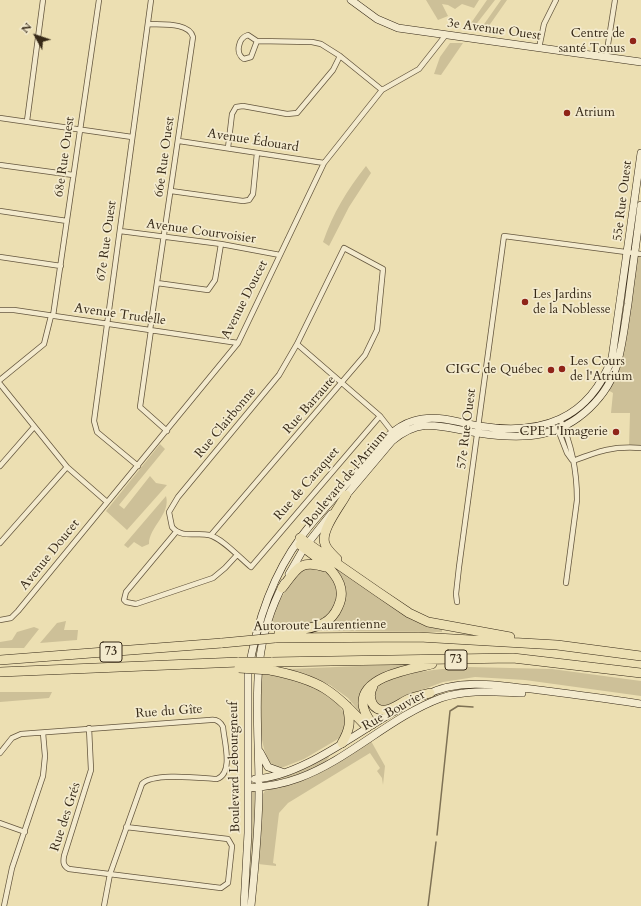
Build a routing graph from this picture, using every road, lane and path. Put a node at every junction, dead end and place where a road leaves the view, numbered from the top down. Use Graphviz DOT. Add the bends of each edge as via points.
graph roads {
  1 [pos="43,0"];
  2 [pos="99,0"];
  3 [pos="151,0"];
  4 [pos="351,0"];
  5 [pos="556,0"];
  6 [pos="615,0"];
  7 [pos="148,24"];
  8 [pos="445,36"];
  9 [pos="257,40"];
  10 [pos="539,48"];
  11 [pos="340,56"];
  12 [pos="606,57"];
  13 [pos="641,62"];
  14 [pos="382,90"];
  15 [pos="0,118"];
  16 [pos="26,121"];
  17 [pos="79,130"];
  18 [pos="132,137"];
  19 [pos="179,141"];
  20 [pos="228,148"];
  21 [pos="257,153"];
  22 [pos="641,153"];
  23 [pos="324,163"];
  24 [pos="0,165"];
  25 [pos="73,174"];
  26 [pos="171,191"];
  27 [pos="641,205"];
  28 [pos="0,211"];
  29 [pos="67,221"];
  30 [pos="120,231"];
  31 [pos="165,237"];
  32 [pos="221,244"];
  33 [pos="635,253"];
  34 [pos="280,255"];
  35 [pos="0,257"];
  36 [pos="61,266"];
  37 [pos="383,269"];
  38 [pos="157,283"];
  39 [pos="0,310"];
  40 [pos="52,316"];
  41 [pos="106,323"];
  42 [pos="151,330"];
  43 [pos="238,343"];
  44 [pos="297,344"];
  45 [pos="0,380"];
  46 [pos="343,383"];
  47 [pos="0,384"];
  48 [pos="380,416"];
  49 [pos="559,424"];
  50 [pos="34,427"];
  51 [pos="479,429"];
  52 [pos="167,431"];
  53 [pos="395,435"];
  54 [pos="641,448"];
  55 [pos="573,461"];
  56 [pos="0,466"];
  57 [pos="138,466"];
  58 [pos="67,467"];
  59 [pos="346,494"];
  60 [pos="107,502"];
  61 [pos="176,532"];
  62 [pos="212,535"];
  63 [pos="0,543"];
  64 [pos="302,543"];
  65 [pos="237,555"];
  66 [pos="328,568"];
  67 [pos="354,575"];
  68 [pos="566,583"];
  69 [pos="282,588"];
  70 [pos="457,602"];
  71 [pos="0,620"];
  72 [pos="257,628"];
  73 [pos="275,636"];
  74 [pos="557,645"];
  75 [pos="260,653"];
  76 [pos="641,656"];
  77 [pos="0,660"];
  78 [pos="450,660"];
  79 [pos="270,666"];
  80 [pos="0,672"];
  81 [pos="641,673"];
  82 [pos="375,682"];
  83 [pos="430,693"];
  84 [pos="561,693"];
  85 [pos="641,704"];
  86 [pos="347,705"];
  87 [pos="369,726"];
  88 [pos="89,728"];
  89 [pos="43,733"];
  90 [pos="375,734"];
  91 [pos="342,743"];
  92 [pos="258,746"];
  93 [pos="0,752"];
  94 [pos="284,772"];
  95 [pos="248,779"];
  96 [pos="259,779"];
  97 [pos="259,787"];
  98 [pos="248,788"];
  99 [pos="0,823"];
  100 [pos="126,827"];
  101 [pos="25,832"];
  102 [pos="110,874"];
  103 [pos="4,906"];
  104 [pos="104,906"];
  105 [pos="244,906"];
  106 [pos="251,906"];
  1 -- 16 [label="street"];
  2 -- 17 [label="street, 68e Rue Ouest"];
  3 -- 7 [label="street, 67e Rue Ouest"];
  4 -- 8 [label="street, 3e Avenue Ouest" via="387,24"];
  5 -- 10 [label="street" via="544,24"];
  6 -- 12 [label="street"];
  7 -- 18 [label="street, 67e Rue Ouest"];
  7 -- 19 [label="street, 66e Rue Ouest" via="186,28 192,32"];
  8 -- 10 [label="street, 3e Avenue Ouest"];
  8 -- 14 [label="street, Avenue Doucet" via="419,69"];
  9 -- 9 [label="street" via="248,36 241,39 238,48 241,57 251,57"];
  9 -- 11 [label="street" via="312,42 331,49"];
  10 -- 12 [label="street, 3e Avenue Ouest"];
  11 -- 14 [label="street"];
  11 -- 20 [label="street" via="333,70 297,113 236,107 232,114"];
  12 -- 13 [label="street, 3e Avenue Ouest"];
  14 -- 23 [label="street, Avenue Doucet"];
  15 -- 16 [label="street"];
  16 -- 17 [label="street"];
  17 -- 18 [label="street"];
  17 -- 25 [label="street, 68e Rue Ouest"];
  18 -- 30 [label="street, 67e Rue Ouest"];
  19 -- 20 [label="street, Avenue Édouard"];
  19 -- 26 [label="street, 66e Rue Ouest"];
  20 -- 21 [label="street, Avenue Édouard"];
  21 -- 23 [label="street, Avenue Édouard"];
  21 -- 26 [label="street" via="253,194 249,200"];
  22 -- 33 [label="street, 55e Rue Ouest"];
  23 -- 34 [label="street, Avenue Doucet"];
  24 -- 25 [label="street"];
  25 -- 29 [label="street, 68e Rue Ouest"];
  26 -- 31 [label="street, 66e Rue Ouest"];
  27 -- 33 [label="street, 55e Rue Ouest"];
  28 -- 29 [label="street"];
  29 -- 36 [label="street, 68e Rue Ouest"];
  30 -- 31 [label="street, Avenue Courvoisier"];
  30 -- 41 [label="street, 67e Rue Ouest"];
  31 -- 32 [label="street, Avenue Courvoisier"];
  31 -- 38 [label="street, 66e Rue Ouest"];
  32 -- 34 [label="street, Avenue Courvoisier"];
  32 -- 38 [label="street" via="215,280 208,290"];
  33 -- 49 [label="street, Boulevard de l'Atrium" via="608,369 590,398"];
  33 -- 51 [label="street, 57e Rue Ouest" via="504,236"];
  34 -- 43 [label="street, Avenue Doucet"];
  35 -- 36 [label="street"];
  36 -- 40 [label="street, 68e Rue Ouest"];
  37 -- 44 [label="street, Rue Clairbonne" via="344,248"];
  37 -- 46 [label="street, Rue Barraute" via="377,330 365,356"];
  38 -- 42 [label="street, 66e Rue Ouest"];
  39 -- 40 [label="street, Avenue Trudelle"];
  40 -- 41 [label="street, Avenue Trudelle"];
  40 -- 45 [label="street, 68e Rue Ouest" via="44,344"];
  41 -- 42 [label="street, Avenue Trudelle"];
  41 -- 57 [label="street, 67e Rue Ouest" via="94,425 97,432"];
  42 -- 43 [label="street, Avenue Trudelle"];
  42 -- 52 [label="street, 66e Rue Ouest" via="140,407"];
  43 -- 52 [label="street, Avenue Doucet"];
  44 -- 46 [label="street"];
  44 -- 61 [label="street, Rue Clairbonne" via="270,387 172,505 169,520"];
  46 -- 48 [label="street"];
  46 -- 62 [label="street, Rue Barraute"];
  47 -- 50 [label="street"];
  48 -- 53 [label="street"];
  48 -- 65 [label="street, Rue de Caraquet" via="251,567"];
  49 -- 51 [label="street, Boulevard de l'Atrium" via="519,430"];
  49 -- 55 [label="street" via="572,450"];
  50 -- 56 [label="street"];
  50 -- 58 [label="street"];
  51 -- 53 [label="street, Boulevard de l'Atrium" via="426,424"];
  51 -- 70 [label="street, 57e Rue Ouest" via="459,567"];
  52 -- 57 [label="street, Avenue Doucet"];
  53 -- 59 [label="street, Boulevard de l'Atrium"];
  53 -- 64 [label="street, Boulevard de l'Atrium"];
  54 -- 55 [label="street" via="600,450"];
  55 -- 68 [label="street" via="578,500"];
  57 -- 60 [label="street, Avenue Doucet"];
  58 -- 60 [label="street"];
  58 -- 63 [label="street"];
  59 -- 64 [label="street, Boulevard de l'Atrium"];
  59 -- 67 [label="highway" via="324,537 325,545 331,554"];
  60 -- 71 [label="street, Avenue Doucet" via="18,611 11,618"];
  61 -- 62 [label="street"];
  61 -- 65 [label="street" via="126,592 126,602 136,604 213,578"];
  62 -- 65 [label="street"];
  64 -- 66 [label="highway"];
  64 -- 67 [label="highway"];
  64 -- 69 [label="street, Boulevard de l'Atrium"];
  64 -- 72 [label="street, Boulevard de l'Atrium" via="273,586"];
  66 -- 69 [label="highway" via="314,564 302,565"];
  66 -- 73 [label="highway" via="340,584 342,594 336,613 326,622 312,628"];
  67 -- 74 [label="highway" via="410,613 428,622"];
  69 -- 75 [label="street, Boulevard de l'Atrium" via="274,603"];
  72 -- 95 [label="street, Boulevard Lebourgneuf" via="248,674"];
  73 -- 74 [label="highway, Autoroute Laurentienne / 73" via="419,637"];
  73 -- 77 [label="highway, Autoroute Laurentienne / 73, bridge" via="224,643"];
  74 -- 76 [label="highway, Autoroute Laurentienne / 73"];
  75 -- 92 [label="street, Boulevard Lebourgneuf" via="256,681"];
  78 -- 79 [label="highway, 73"];
  78 -- 81 [label="highway, 73" via="513,658"];
  78 -- 82 [label="highway" via="403,670"];
  79 -- 80 [label="highway, 73, bridge" via="206,664"];
  79 -- 86 [label="highway" via="323,686"];
  82 -- 83 [label="highway" via="370,698 380,710"];
  82 -- 87 [label="highway" via="366,690 363,704"];
  83 -- 84 [label="street, Rue Bouvier" via="465,685 485,685"];
  83 -- 87 [label="street, Rue Bouvier"];
  84 -- 85 [label="street, Rue Bouvier"];
  84 -- 90 [label="street, Rue Bouvier" via="488,692 454,695 427,704"];
  86 -- 87 [label="highway"];
  86 -- 91 [label="highway" via="351,724"];
  87 -- 90 [label="street"];
  87 -- 91 [label="street, Rue Bouvier"];
  88 -- 89 [label="street, Rue du Gîte"];
  88 -- 100 [label="street, Rue du Gîte" via="214,719 223,727 227,766 224,774 217,779 156,777 145,780 139,789"];
  88 -- 102 [label="street, Rue des Grés" via="92,770 63,862 69,869"];
  89 -- 93 [label="street, Rue du Gîte" via="16,735"];
  89 -- 101 [label="street" via="45,766"];
  90 -- 97 [label="street, Rue Bouvier" via="307,775 284,783"];
  91 -- 94 [label="street, Rue Bouvier" via="304,765"];
  92 -- 94 [label="street" via="268,767"];
  92 -- 96 [label="street, Boulevard Lebourgneuf"];
  94 -- 96 [label="street, Rue Bouvier"];
  95 -- 96 [label="street, Rue Bouvier"];
  95 -- 98 [label="street, Boulevard Lebourgneuf"];
  96 -- 97 [label="street, Boulevard Lebourgneuf"];
  97 -- 98 [label="street, Rue Bouvier"];
  97 -- 106 [label="street, Boulevard Lebourgneuf" via="257,848"];
  98 -- 105 [label="street, Boulevard Lebourgneuf"];
  99 -- 101 [label="street"];
  100 -- 102 [label="street, Rue du Gîte"];
  100 -- 102 [label="street" via="228,839 232,846 228,883 221,888"];
  101 -- 103 [label="street" via="8,883"];
  102 -- 104 [label="street, Rue du Gîte"];
}
